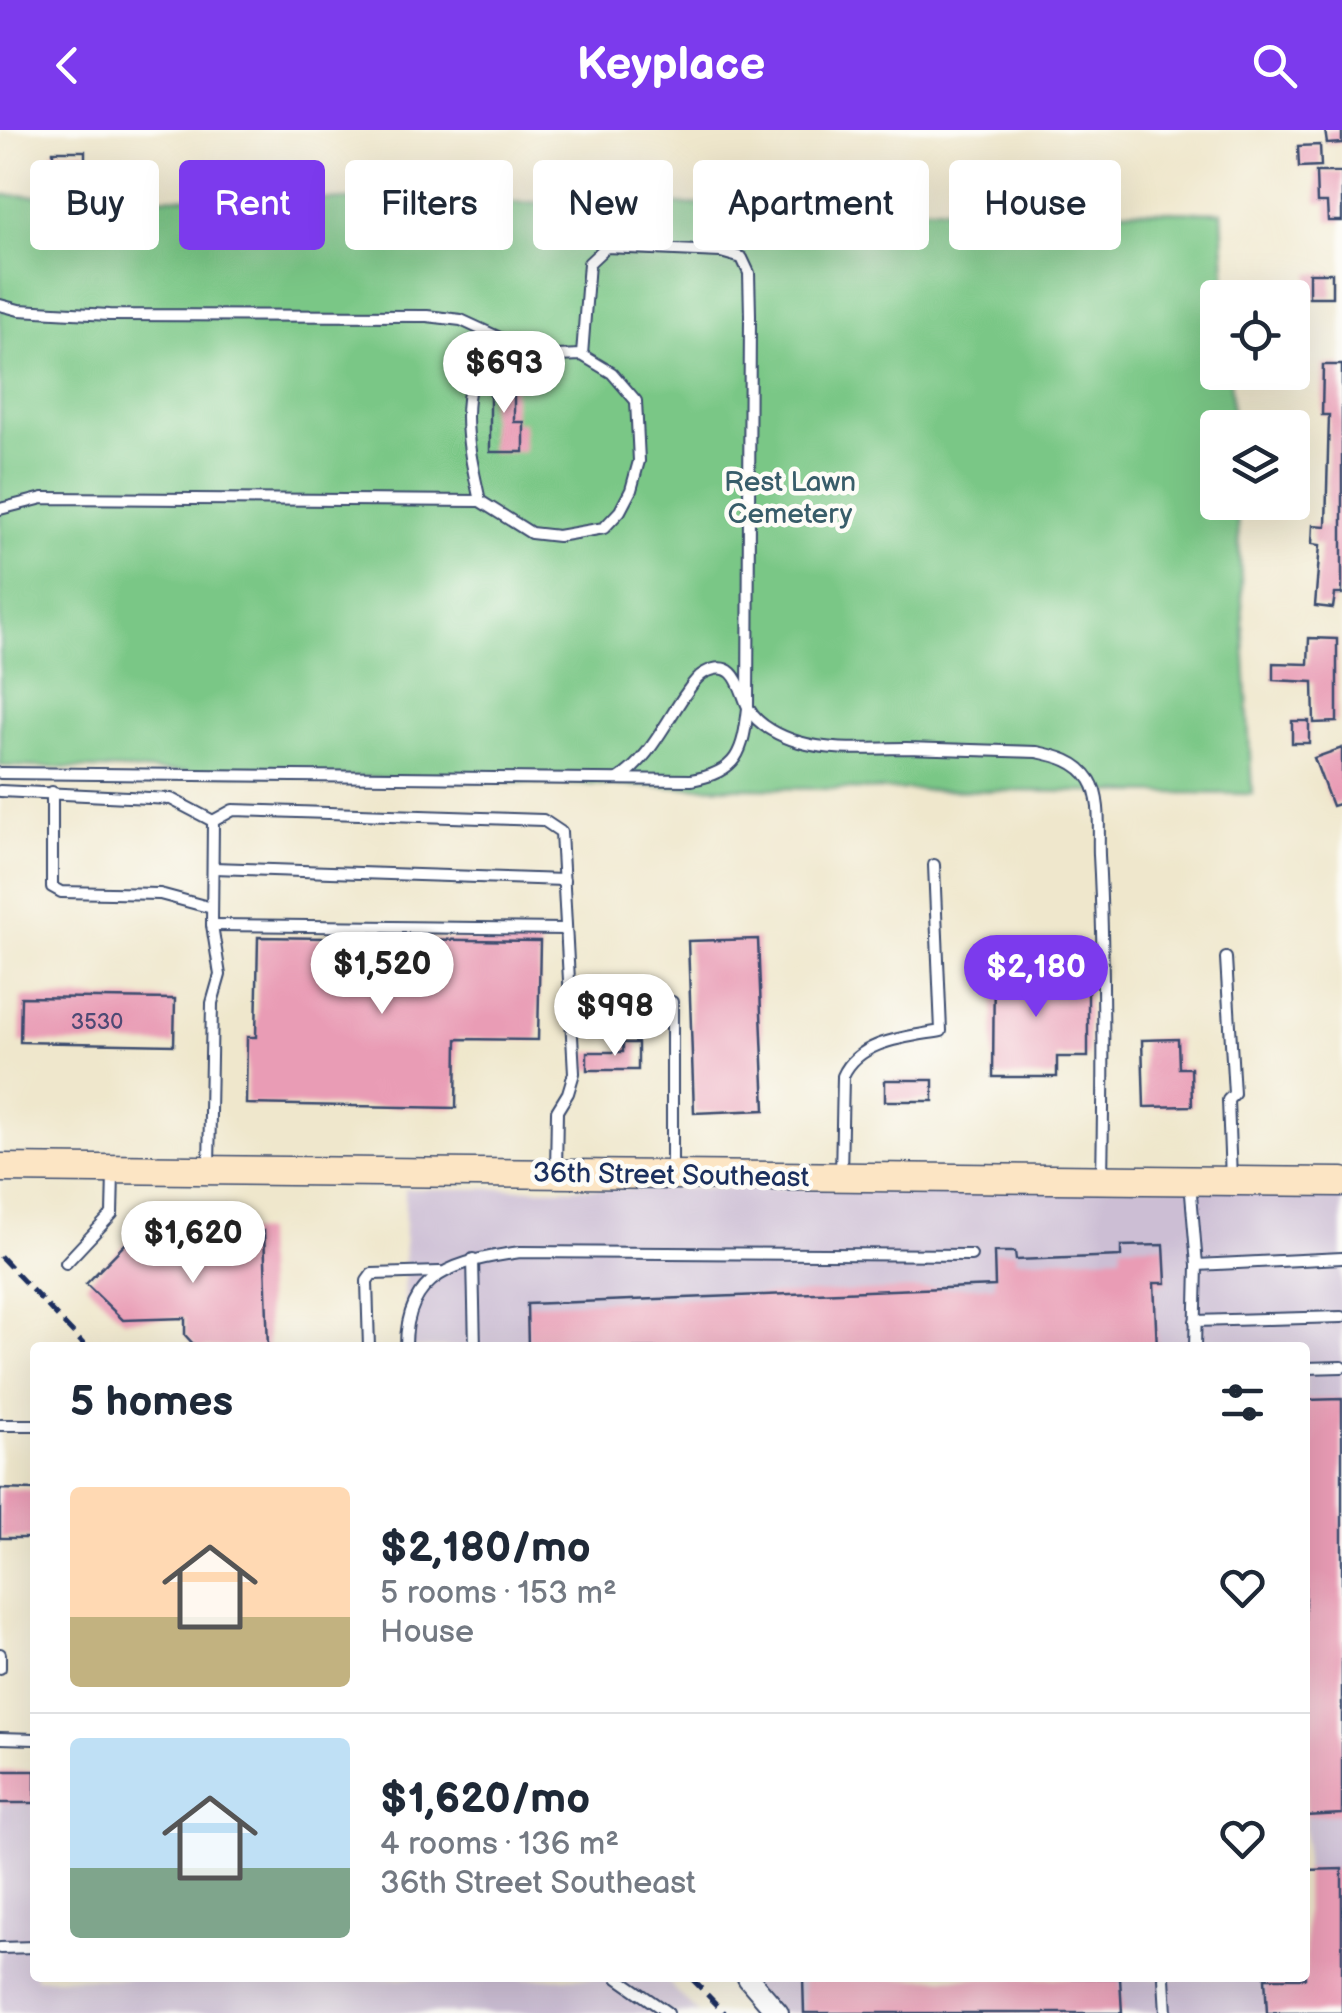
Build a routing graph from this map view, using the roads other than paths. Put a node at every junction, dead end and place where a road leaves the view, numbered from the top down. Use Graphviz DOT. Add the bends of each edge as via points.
graph roads {
  1 [pos="0,305"];
  2 [pos="487,334"];
  3 [pos="582,355"];
  4 [pos="480,501"];
  5 [pos="0,510"];
  6 [pos="748,708"];
  7 [pos="0,773"];
  8 [pos="617,780"];
  9 [pos="0,791"];
  10 [pos="52,792"];
  11 [pos="213,822"];
  12 [pos="934,865"];
  13 [pos="213,868"];
  14 [pos="564,880"];
  15 [pos="212,908"];
  16 [pos="212,925"];
  17 [pos="566,929"];
  18 [pos="1226,958"];
  19 [pos="672,1002"];
  20 [pos="113,1167"];
  21 [pos="0,1168"];
  22 [pos="209,1168"];
  23 [pos="556,1172"];
  24 [pos="672,1174"];
  25 [pos="841,1176"];
  26 [pos="1102,1180"];
  27 [pos="1190,1182"];
  28 [pos="1231,1182"];
  29 [pos="1342,1182"];
  30 [pos="971,1255"];
  31 [pos="473,1258"];
  32 [pos="1342,1258"];
  33 [pos="66,1263"];
  34 [pos="1197,1266"];
  35 [pos="440,1272"];
  36 [pos="1342,1317"];
  37 [pos="1195,1321"];
  38 [pos="369,1342"];
  39 [pos="407,1342"];
  40 [pos="475,1342"];
  41 [pos="1195,1342"];
  42 [pos="1342,1367"];
  43 [pos="1310,1368"];
  44 [pos="0,1425"];
  45 [pos="30,1425"];
  46 [pos="0,1654"];
  47 [pos="0,1668"];
  48 [pos="0,1738"];
  49 [pos="30,1738"];
  50 [pos="0,1948"];
  51 [pos="30,1948"];
  52 [pos="624,1982"];
  53 [pos="751,1982"];
  54 [pos="1164,1982"];
  55 [pos="668,2013"];
  56 [pos="778,2013"];
  57 [pos="1166,2013"];
  1 -- 2 [label="lane" via="109,315 427,316 462,320"];
  2 -- 3 [label="lane" via="526,350"];
  2 -- 4 [label="lane" via="467,388 465,423"];
  3 -- 4 [label="lane" via="636,401 639,461 620,512 604,528 558,536 531,533"];
  3 -- 6 [label="lane" via="590,263 606,247 742,258 750,315"];
  4 -- 5 [label="lane" via="43,498"];
  6 -- 8 [label="lane" via="744,743 725,769 691,780"];
  6 -- 8 [label="lane" via="734,676 724,670 703,674 640,760"];
  6 -- 26 [label="lane" via="773,731 800,742 1037,752 1060,756 1092,782 1101,898"];
  7 -- 8 [label="lane"];
  9 -- 10 [label="lane"];
  10 -- 11 [label="lane" via="172,799"];
  10 -- 15 [label="lane" via="52,887 160,894"];
  11 -- 13 [label="lane"];
  11 -- 14 [label="lane" via="232,810 544,820 561,832"];
  12 -- 25 [label="lane" via="941,1031 882,1042 849,1063 843,1076"];
  13 -- 14 [label="lane"];
  13 -- 15 [label="lane"];
  14 -- 17 [label="lane"];
  15 -- 16 [label="lane"];
  16 -- 17 [label="lane"];
  16 -- 22 [label="lane" via="220,975 212,1003"];
  17 -- 23 [label="lane" via="574,1073 557,1112"];
  18 -- 28 [label="lane"];
  19 -- 24 [label="lane"];
  20 -- 21 [label="street, 36th Street Southeast"];
  20 -- 22 [label="street, 36th Street Southeast"];
  20 -- 33 [label="lane" via="112,1214"];
  22 -- 23 [label="street, 36th Street Southeast"];
  23 -- 24 [label="street, 36th Street Southeast"];
  24 -- 25 [label="street, 36th Street Southeast"];
  25 -- 26 [label="street, 36th Street Southeast"];
  26 -- 27 [label="street, 36th Street Southeast"];
  27 -- 28 [label="street, 36th Street Southeast"];
  27 -- 34 [label="lane"];
  28 -- 29 [label="street, 36th Street Southeast"];
  30 -- 31 [label="lane" via="520,1252"];
  31 -- 35 [label="lane"];
  31 -- 40 [label="lane"];
  32 -- 34 [label="lane"];
  34 -- 37 [label="lane"];
  35 -- 38 [label="lane" via="372,1274"];
  35 -- 39 [label="lane" via="412,1300"];
  36 -- 37 [label="lane"];
  37 -- 41 [label="lane"];
  42 -- 43 [label="lane"];
  44 -- 45 [label="lane"];
  46 -- 47 [label="lane"];
  48 -- 49 [label="lane"];
  50 -- 51 [label="lane"];
  52 -- 55 [label="lane"];
  53 -- 56 [label="street"];
  54 -- 57 [label="lane"];
}
